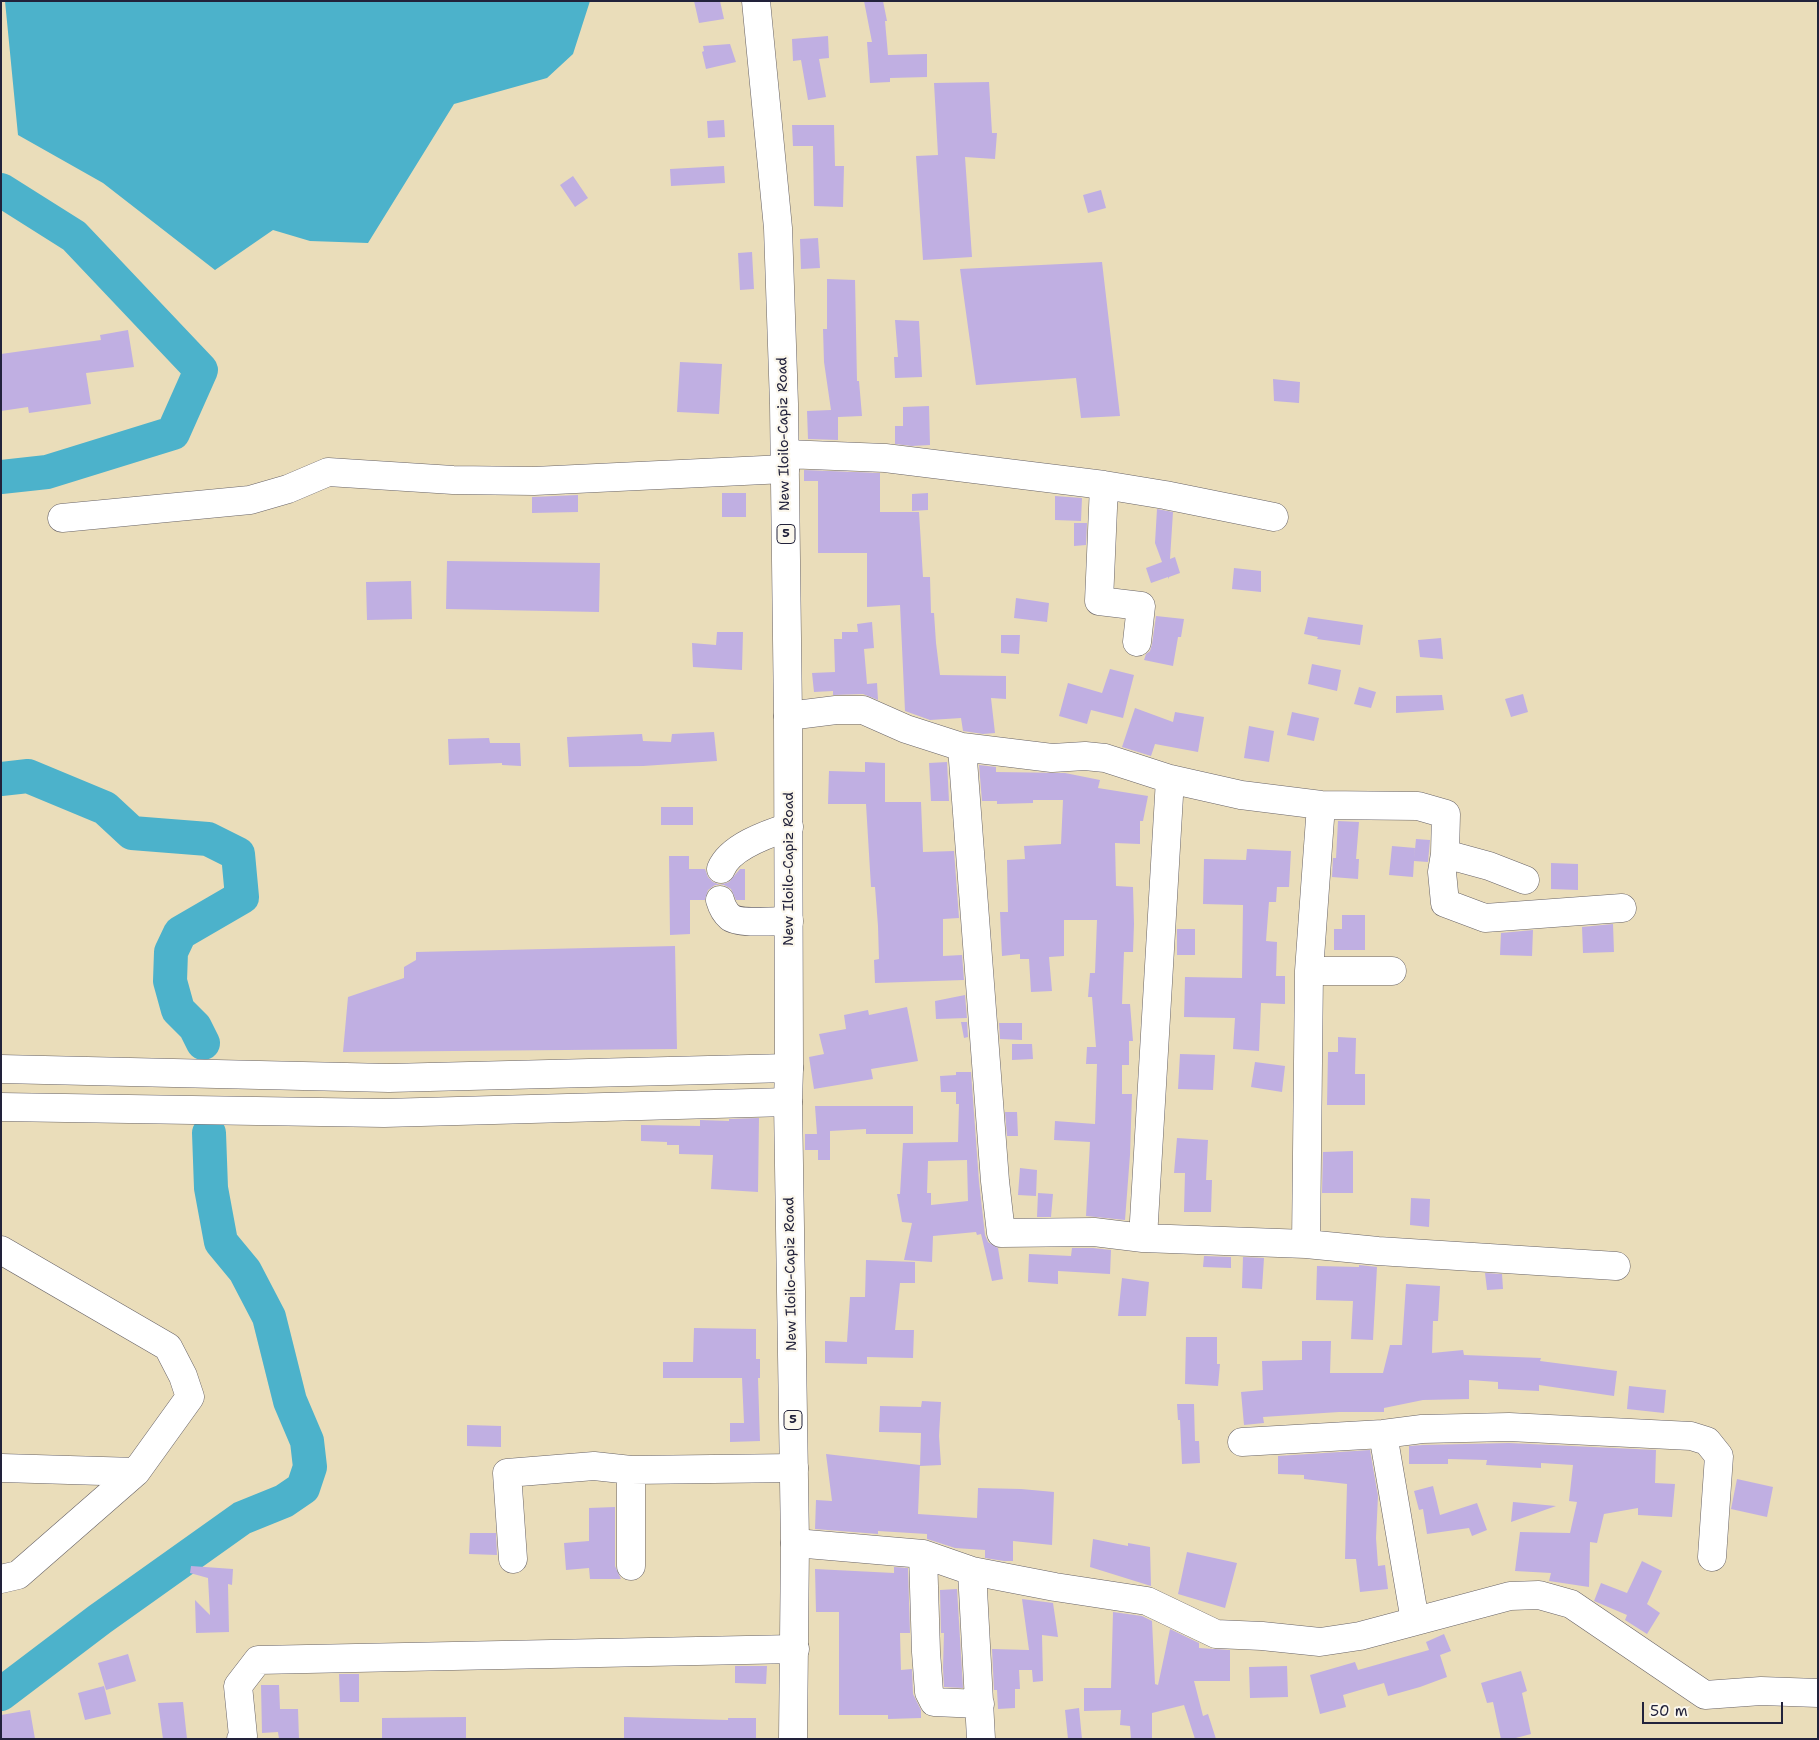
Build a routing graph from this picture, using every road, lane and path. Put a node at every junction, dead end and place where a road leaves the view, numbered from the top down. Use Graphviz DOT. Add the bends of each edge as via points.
graph roads {
  1 [pos="756,1"];
  2 [pos="785,462"];
  3 [pos="1104,485"];
  4 [pos="1274,517"];
  5 [pos="62,518"];
  6 [pos="1137,642"];
  7 [pos="788,716"];
  8 [pos="962,747"];
  9 [pos="1170,779"];
  10 [pos="1321,805"];
  11 [pos="789,827"];
  12 [pos="1446,854"];
  13 [pos="721,869"];
  14 [pos="1525,880"];
  15 [pos="720,900"];
  16 [pos="1622,908"];
  17 [pos="788,921"];
  18 [pos="1392,971"];
  19 [pos="1309,972"];
  20 [pos="789,1068"];
  21 [pos="1,1069"];
  22 [pos="788,1102"];
  23 [pos="1,1107"];
  24 [pos="1142,1238"];
  25 [pos="1306,1244"];
  26 [pos="1,1250"];
  27 [pos="1616,1266"];
  28 [pos="1383,1434"];
  29 [pos="1242,1442"];
  30 [pos="1,1468"];
  31 [pos="794,1468"];
  32 [pos="631,1470"];
  33 [pos="136,1472"];
  34 [pos="795,1543"];
  35 [pos="924,1554"];
  36 [pos="1712,1556"];
  37 [pos="513,1559"];
  38 [pos="631,1566"];
  39 [pos="972,1571"];
  40 [pos="1,1579"];
  41 [pos="1414,1621"];
  42 [pos="795,1649"];
  43 [pos="1818,1693"];
  44 [pos="980,1704"];
  45 [pos="241,1739"];
  46 [pos="794,1739"];
  47 [pos="981,1739"];
  1 -- 2 [label="main road, New Iloilo-Capiz Road / 5" via="778,228"];
  2 -- 3 [label="main road" via="885,458"];
  2 -- 5 [label="main road" via="534,482 328,472 250,500"];
  2 -- 7 [label="main road, New Iloilo-Capiz Road / 5"];
  3 -- 4 [label="main road"];
  3 -- 6 [label="main road" via="1099,601 1141,606"];
  7 -- 8 [label="main road" via="863,710 906,729"];
  7 -- 11 [label="main road, New Iloilo-Capiz Road / 5"];
  8 -- 9 [label="main road" via="1052,758 1105,758"];
  8 -- 24 [label="main road" via="1001,1233 1094,1232"];
  9 -- 10 [label="main road" via="1241,795"];
  9 -- 24 [label="main road"];
  10 -- 12 [label="main road" via="1418,806 1446,814"];
  10 -- 19 [label="main road"];
  11 -- 13 [label="main road" via="761,836 730,856"];
  11 -- 17 [label="main road, New Iloilo-Capiz Road / 5"];
  12 -- 14 [label="main road"];
  12 -- 16 [label="main road" via="1442,872 1445,903 1471,914 1485,918"];
  15 -- 17 [label="main road" via="723,910 732,919"];
  17 -- 20 [label="main road, New Iloilo-Capiz Road / 5"];
  18 -- 19 [label="main road"];
  19 -- 25 [label="main road"];
  20 -- 21 [label="main road" via="389,1078"];
  20 -- 22 [label="main road, New Iloilo-Capiz Road / 5"];
  22 -- 23 [label="main road" via="384,1113"];
  22 -- 31 [label="main road, New Iloilo-Capiz Road / 5"];
  24 -- 25 [label="main road"];
  25 -- 27 [label="main road"];
  26 -- 33 [label="main road" via="168,1347 190,1397"];
  28 -- 29 [label="main road"];
  28 -- 36 [label="main road" via="1422,1429 1509,1427 1691,1436 1707,1441 1719,1456"];
  28 -- 41 [label="main road"];
  30 -- 33 [label="main road"];
  31 -- 32 [label="main road"];
  31 -- 34 [label="main road, New Iloilo-Capiz Road / 5"];
  32 -- 37 [label="main road" via="594,1466 507,1472"];
  32 -- 38 [label="main road"];
  33 -- 40 [label="main road" via="18,1575"];
  34 -- 35 [label="main road"];
  34 -- 42 [label="main road, New Iloilo-Capiz Road / 5"];
  35 -- 39 [label="main road"];
  35 -- 44 [label="main road" via="929,1692 934,1702"];
  39 -- 41 [label="main road" via="1147,1601 1216,1634 1320,1642 1360,1636"];
  39 -- 44 [label="main road"];
  41 -- 43 [label="main road" via="1510,1596 1539,1595 1571,1604 1705,1695 1762,1691"];
  42 -- 45 [label="main road" via="258,1660 238,1686"];
  42 -- 46 [label="main road, New Iloilo-Capiz Road / 5"];
  44 -- 47 [label="main road"];
}
